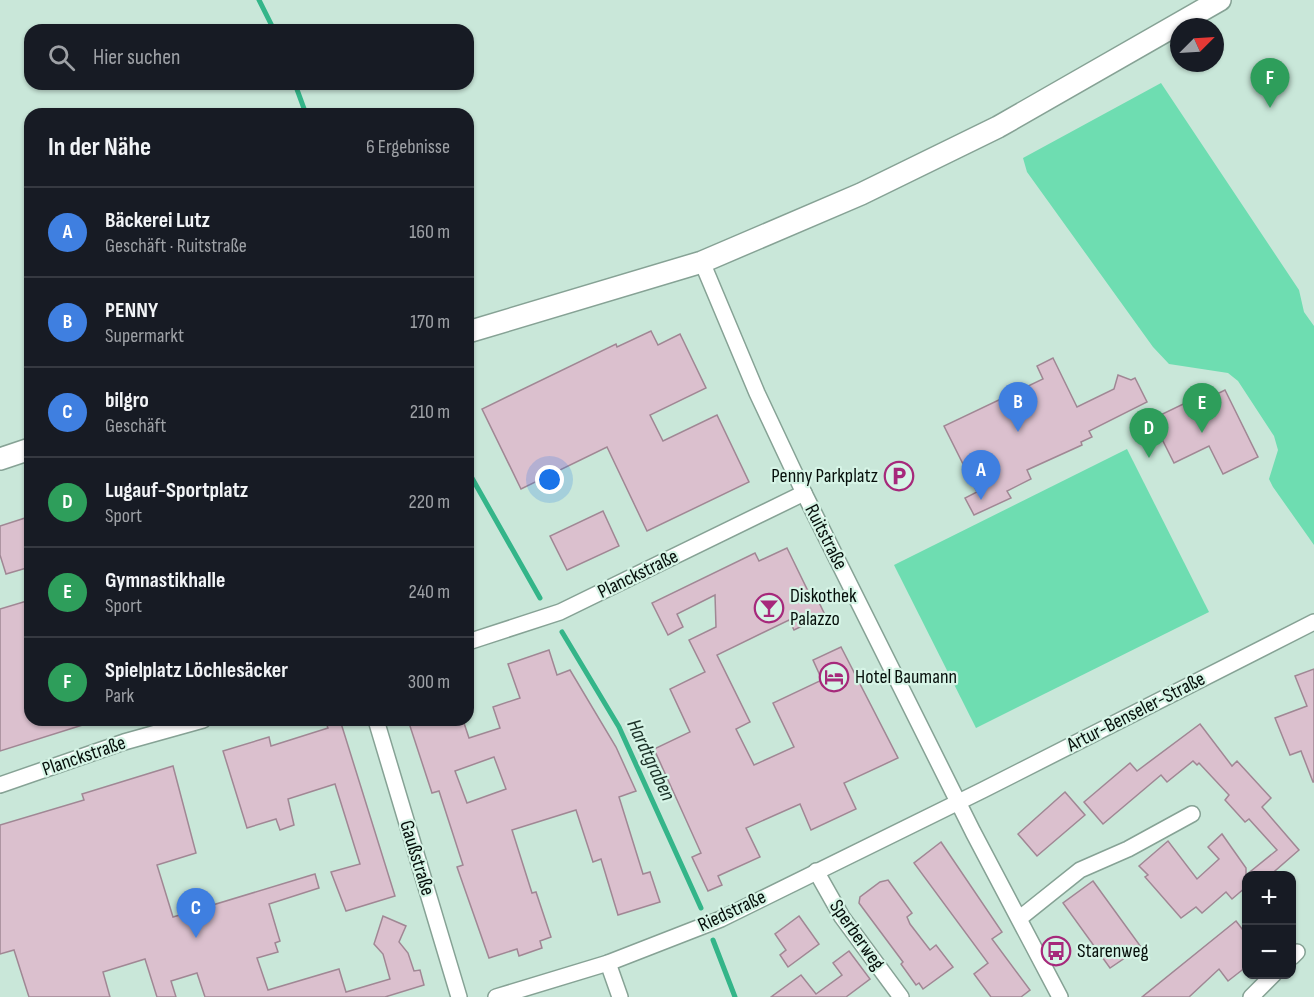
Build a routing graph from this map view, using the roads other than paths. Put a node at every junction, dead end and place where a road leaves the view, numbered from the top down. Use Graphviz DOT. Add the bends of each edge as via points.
graph roads {
  1 [pos="1220,0"];
  2 [pos="702,262"];
  3 [pos="474,330"];
  4 [pos="24,450"];
  5 [pos="0,459"];
  6 [pos="804,493"];
  7 [pos="1314,622"];
  8 [pos="474,640"];
  9 [pos="181,726"];
  10 [pos="378,726"];
  11 [pos="0,785"];
  12 [pos="959,802"];
  13 [pos="1192,814"];
  14 [pos="816,871"];
  15 [pos="1020,918"];
  16 [pos="608,963"];
  17 [pos="1270,979"];
  18 [pos="459,997"];
  19 [pos="496,997"];
  20 [pos="620,997"];
  21 [pos="901,997"];
  22 [pos="1060,997"];
  23 [pos="1251,997"];
  1 -- 2 [label="main road" via="998,127 861,194"];
  2 -- 3 [label="main road"];
  2 -- 6 [label="street, Ruitstraße"];
  4 -- 5 [label="main road"];
  6 -- 8 [label="street, Planckstraße" via="560,612"];
  6 -- 12 [label="street, Ruitstraße"];
  7 -- 12 [label="street, Artur-Benseler-Straße"];
  9 -- 11 [label="street, Planckstraße"];
  10 -- 18 [label="street, Gaußstraße"];
  12 -- 14 [label="street, Riedstraße"];
  12 -- 15 [label="street, Ruitstraße"];
  13 -- 15 [label="street" via="1080,870"];
  14 -- 16 [label="street, Riedstraße" via="721,919"];
  14 -- 21 [label="street, Sperberweg" via="842,917"];
  15 -- 22 [label="street, Ruitstraße"];
  16 -- 19 [label="street, Riedstraße"];
  16 -- 20 [label="street"];
  17 -- 23 [label="street"];
}
